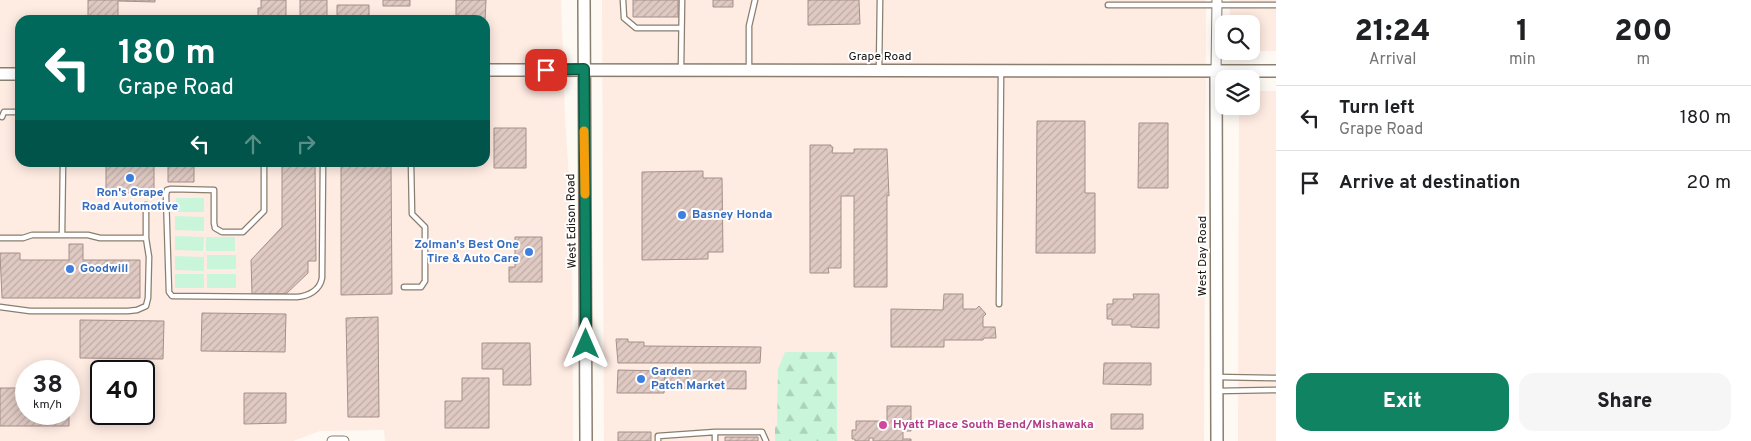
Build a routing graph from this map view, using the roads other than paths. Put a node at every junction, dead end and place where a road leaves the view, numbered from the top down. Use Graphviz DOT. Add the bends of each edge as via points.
graph roads {
  1 [pos="584,0"];
  2 [pos="623,0"];
  3 [pos="682,0"];
  4 [pos="755,0"];
  5 [pos="880,0"];
  6 [pos="1217,3"];
  7 [pos="1108,5"];
  8 [pos="1276,5"];
  9 [pos="681,28"];
  10 [pos="584,69"];
  11 [pos="490,70"];
  12 [pos="681,70"];
  13 [pos="1216,70"];
  14 [pos="749,71"];
  15 [pos="879,71"];
  16 [pos="1001,71"];
  17 [pos="1215,71"];
  18 [pos="1260,71"];
  19 [pos="1276,71"];
  20 [pos="0,74"];
  21 [pos="15,74"];
  22 [pos="15,112"];
  23 [pos="1216,115"];
  24 [pos="2,117"];
  25 [pos="63,167"];
  26 [pos="264,167"];
  27 [pos="323,167"];
  28 [pos="411,167"];
  29 [pos="146,205"];
  30 [pos="62,235"];
  31 [pos="0,238"];
  32 [pos="146,238"];
  33 [pos="404,287"];
  34 [pos="999,304"];
  35 [pos="0,307"];
  36 [pos="1216,377"];
  37 [pos="1276,378"];
  38 [pos="1217,390"];
  39 [pos="1276,390"];
  40 [pos="715,432"];
  41 [pos="332,441"];
  42 [pos="344,441"];
  43 [pos="586,441"];
  44 [pos="658,441"];
  45 [pos="715,441"];
  46 [pos="766,441"];
  47 [pos="1217,441"];
  1 -- 10 [label="main road, West Edison Road"];
  2 -- 9 [label="lane" via="624,18 636,28"];
  3 -- 9 [label="lane"];
  4 -- 14 [label="lane" via="749,26"];
  5 -- 15 [label="lane"];
  6 -- 7 [label="lane"];
  6 -- 8 [label="lane"];
  6 -- 13 [label="street"];
  9 -- 12 [label="lane"];
  10 -- 11 [label="main road, Grape Road"];
  10 -- 12 [label="main road, Grape Road"];
  10 -- 43 [label="main road, West Edison Road"];
  12 -- 14 [label="main road, Grape Road"];
  14 -- 15 [label="main road, Grape Road"];
  15 -- 16 [label="main road, Grape Road"];
  16 -- 17 [label="main road, Grape Road"];
  16 -- 34 [label="lane"];
  18 -- 19 [label="main road, Grape Road"];
  20 -- 21 [label="main road"];
  22 -- 24 [label="lane" via="4,112"];
  23 -- 36 [label="main road, West Day Road"];
  25 -- 30 [label="lane"];
  26 -- 27 [label="lane" via="264,212 243,232 222,232 215,228 214,190 171,189 166,192 170,295 304,297 315,291 322,282"];
  28 -- 33 [label="lane" via="412,214 425,227 425,281 421,287"];
  29 -- 32 [label="lane"];
  30 -- 31 [label="lane"];
  30 -- 32 [label="lane"];
  32 -- 35 [label="lane" via="148,298 142,308 128,311 40,311"];
  36 -- 37 [label="lane"];
  36 -- 38 [label="main road, West Day Road"];
  38 -- 39 [label="lane"];
  38 -- 47 [label="main road, West Day Road"];
  40 -- 44 [label="lane" via="658,436"];
  40 -- 45 [label="lane"];
  40 -- 46 [label="lane" via="762,432"];
  41 -- 42 [label="street"];
}
